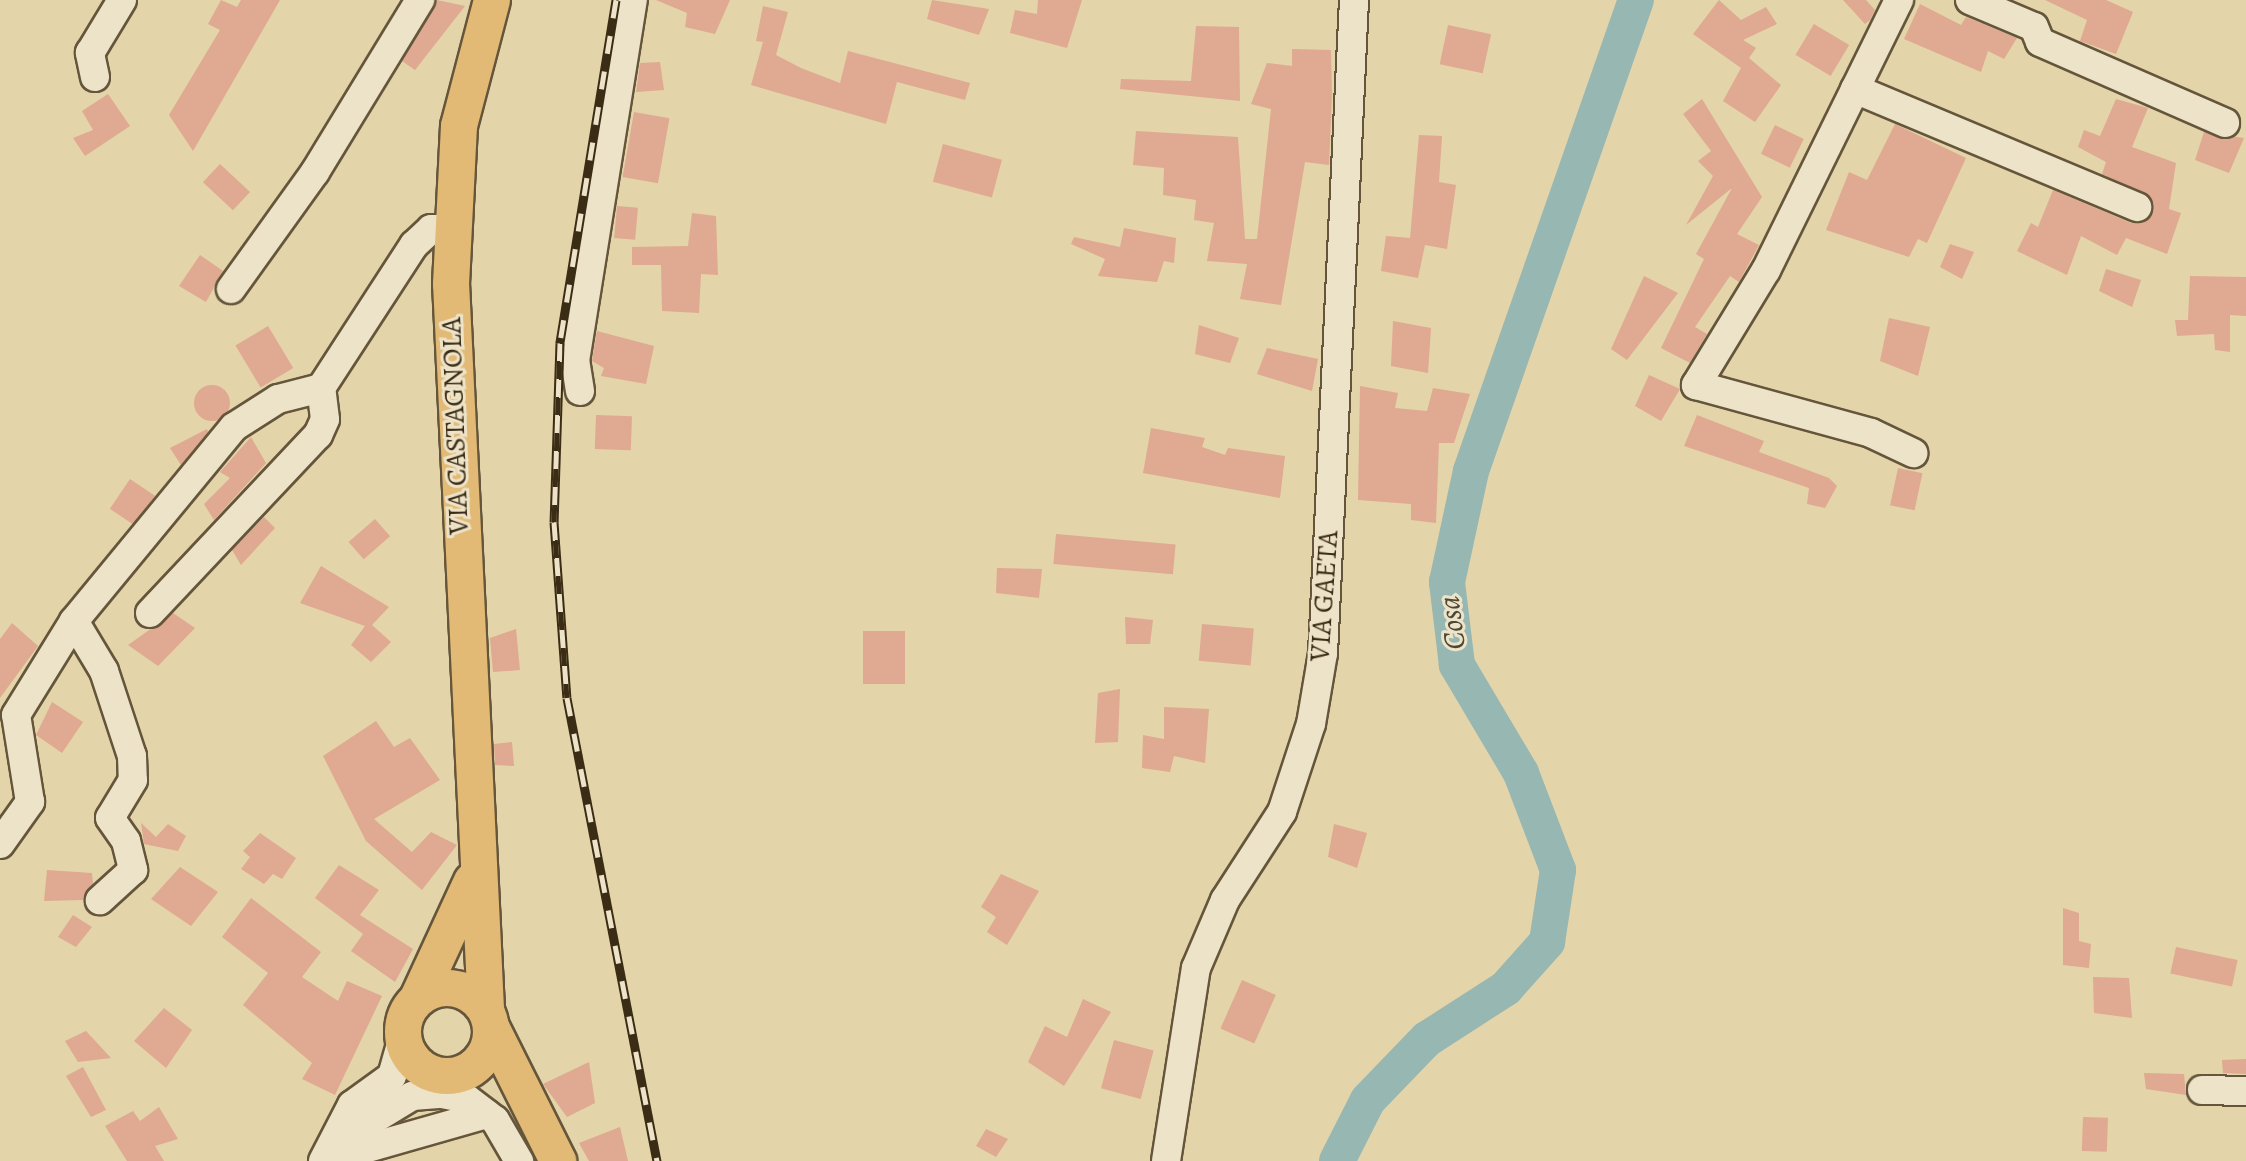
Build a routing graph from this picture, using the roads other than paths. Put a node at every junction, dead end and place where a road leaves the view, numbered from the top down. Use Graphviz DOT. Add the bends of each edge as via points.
graph roads {
  1 [pos="122,0"];
  2 [pos="420,0"];
  3 [pos="492,0"];
  4 [pos="633,0"];
  5 [pos="1354,0"];
  6 [pos="1899,0"];
  7 [pos="1970,0"];
  8 [pos="95,77"];
  9 [pos="1855,89"];
  10 [pos="2225,123"];
  11 [pos="2137,207"];
  12 [pos="454,229"];
  13 [pos="231,289"];
  14 [pos="321,388"];
  15 [pos="580,391"];
  16 [pos="1913,453"];
  17 [pos="150,613"];
  18 [pos="74,621"];
  19 [pos="0,844"];
  20 [pos="479,856"];
  21 [pos="100,900"];
  22 [pos="418,998"];
  23 [pos="489,1019"];
  24 [pos="403,1037"];
  25 [pos="446,1074"];
  26 [pos="2202,1090"];
  27 [pos="2246,1091"];
  28 [pos="340,1151"];
  29 [pos="530,1158"];
  30 [pos="1166,1161"];
  1 -- 8 [label="street" via="90,53"];
  2 -- 13 [label="street" via="315,172"];
  3 -- 12 [label="main road, VIA CASTAGNOLA" via="459,126"];
  4 -- 15 [label="street" via="575,361"];
  5 -- 30 [label="street, VIA GAETA" via="1323,653 1311,724 1282,812 1225,900 1196,968"];
  6 -- 9 [label="street"];
  7 -- 10 [label="street" via="2034,27 2040,42"];
  9 -- 11 [label="street"];
  9 -- 16 [label="street" via="1766,270 1696,385 1871,433"];
  12 -- 14 [label="street" via="431,229 414,245"];
  12 -- 20 [label="main road, VIA CASTAGNOLA" via="459,549"];
  14 -- 17 [label="street" via="325,419 318,435"];
  14 -- 18 [label="street" via="278,399 234,427"];
  18 -- 19 [label="street" via="16,715 30,802"];
  18 -- 21 [label="street" via="104,671 132,756 133,780 110,818 126,841 133,870"];
  20 -- 22 [label="main road" via="462,915"];
  20 -- 23 [label="main road, VIA CASTAGNOLA"];
  22 -- 23 [label="main road" via="454,988"];
  22 -- 24 [label="main road"];
  23 -- 25 [label="main road" via="479,1063"];
  23 -- 29 [label="main road"];
  24 -- 25 [label="main road" via="413,1060"];
  24 -- 28 [label="street" via="392,1076 352,1105"];
  25 -- 28 [label="street" via="383,1094"];
  25 -- 29 [label="main road" via="494,1095"];
  26 -- 27 [label="street"];
  28 -- 29 [label="street" via="366,1124 412,1096 467,1099"];
}
